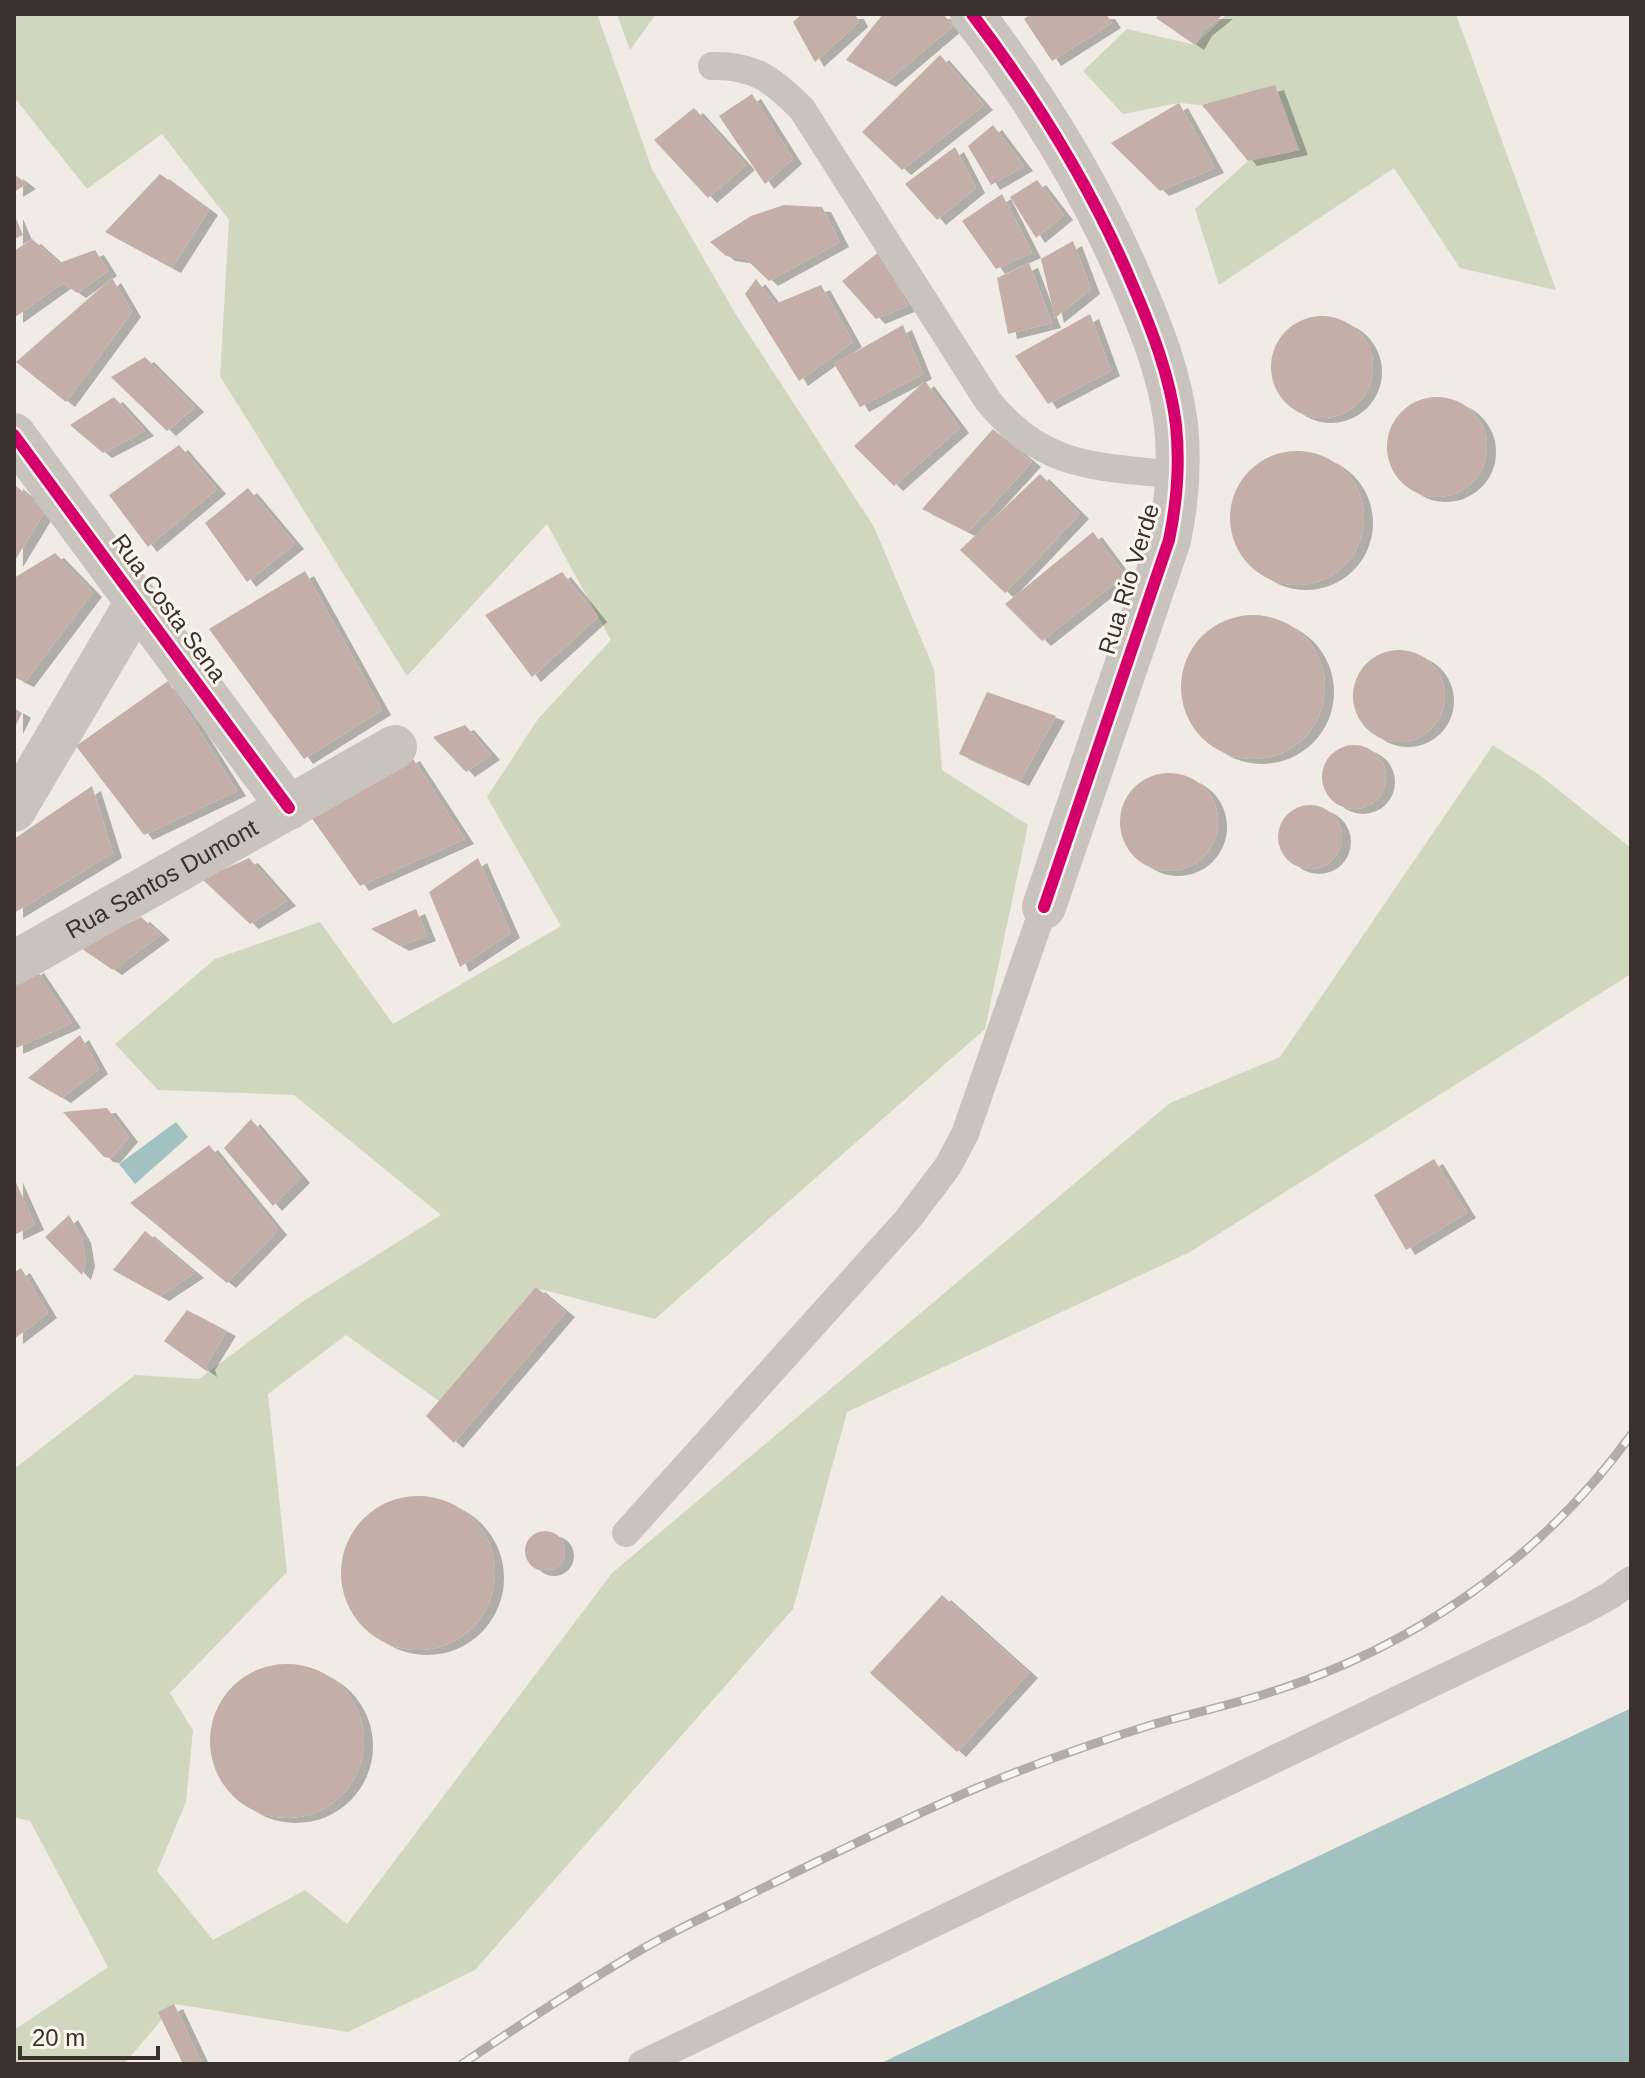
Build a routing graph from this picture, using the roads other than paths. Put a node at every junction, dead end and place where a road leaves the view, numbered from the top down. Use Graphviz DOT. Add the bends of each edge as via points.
graph roads {
  1 [pos="972,14"];
  2 [pos="712,66"];
  3 [pos="14,435"];
  4 [pos="1178,475"];
  5 [pos="137,602"];
  6 [pos="395,747"];
  7 [pos="289,808"];
  8 [pos="14,810"];
  9 [pos="1044,907"];
  10 [pos="14,963"];
  11 [pos="626,1533"];
  12 [pos="1631,1580"];
  13 [pos="642,2064"];
  1 -- 4 [label="street, Rua Rio Verde" via="1053,130 1120,255 1165,371"];
  2 -- 4 [label="lane, Rua Rio Verde" via="755,71 802,109 988,401 1020,436 1078,463"];
  3 -- 5 [label="street, Rua Costa Sena"];
  4 -- 9 [label="street, Rua Rio Verde" via="1169,540"];
  5 -- 7 [label="street, Rua Costa Sena"];
  5 -- 8 [label="street"];
  6 -- 7 [label="street, Rua Santos Dumont"];
  7 -- 10 [label="street, Rua Santos Dumont"];
  9 -- 11 [label="lane" via="978,1101 948,1166 908,1219"];
  12 -- 13 [label="lane" via="1582,1611"];
}
